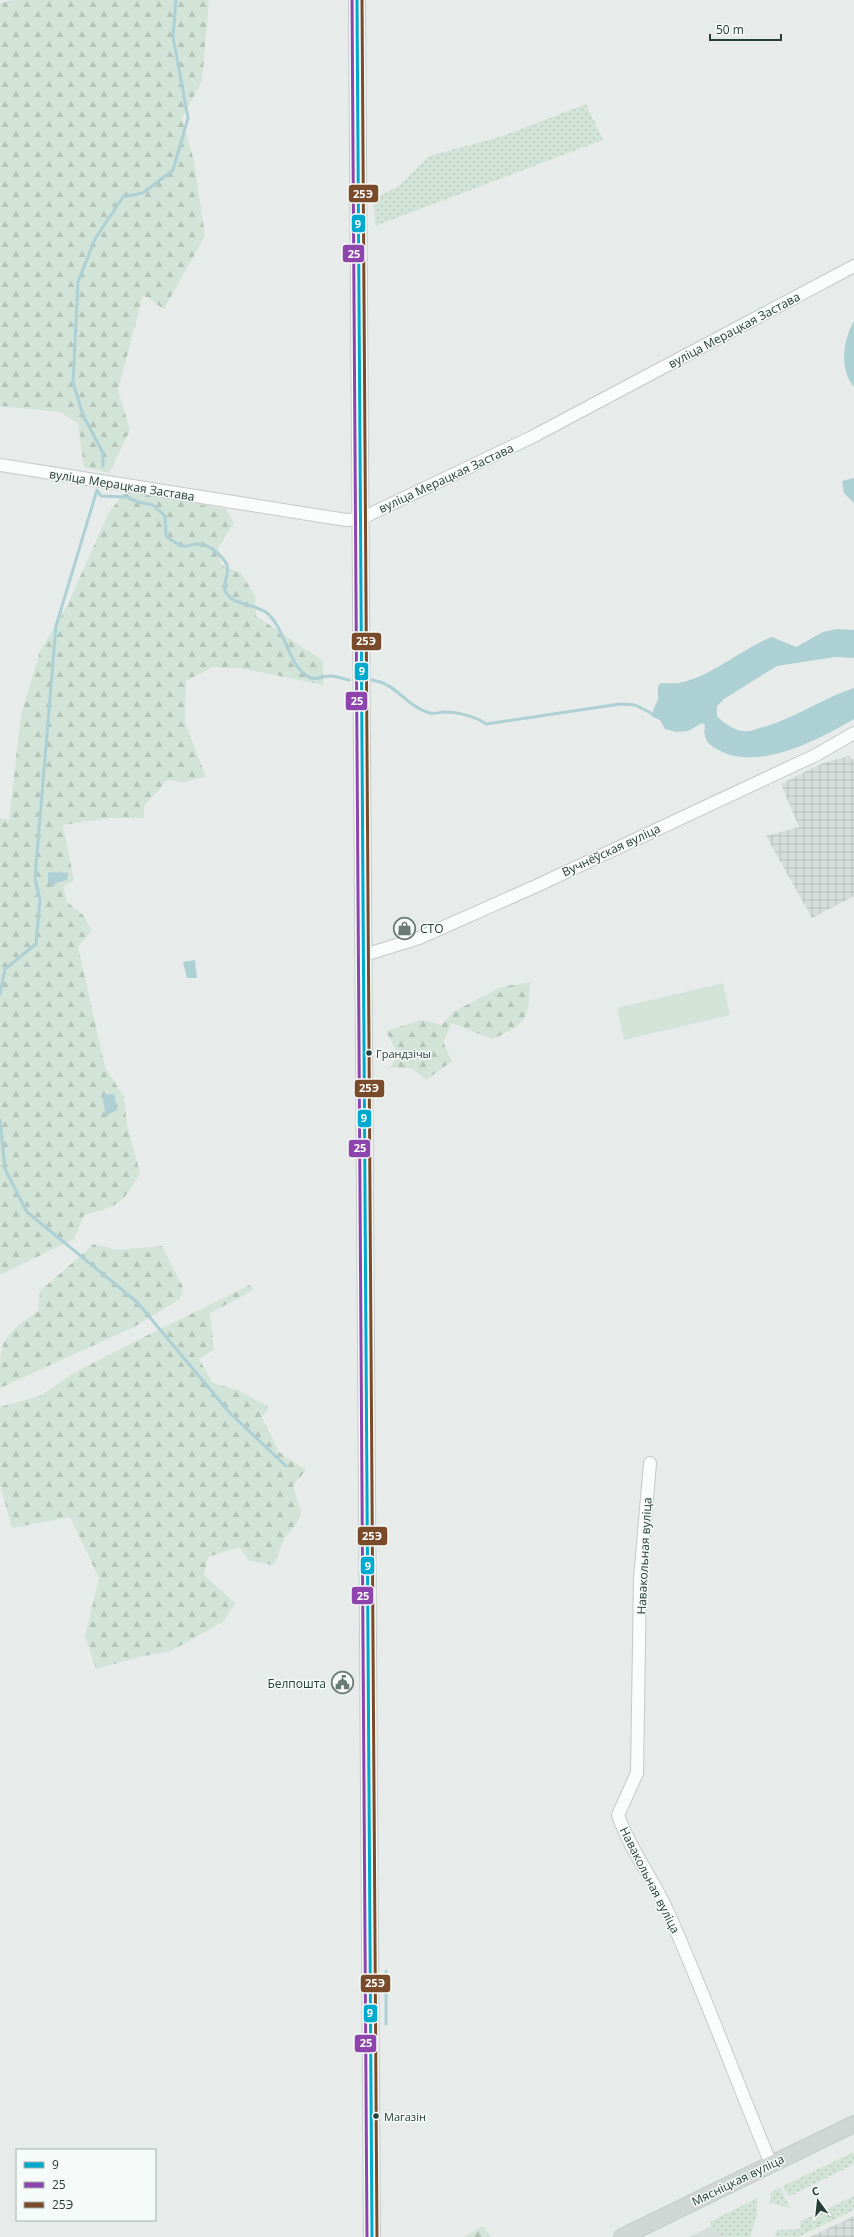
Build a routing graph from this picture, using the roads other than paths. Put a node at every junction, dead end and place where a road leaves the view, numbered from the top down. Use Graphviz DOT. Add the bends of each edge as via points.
graph roads {
  1 [pos="357,0"];
  2 [pos="854,266"];
  3 [pos="0,465"];
  4 [pos="360,519"];
  5 [pos="854,734"];
  6 [pos="362,954"];
  7 [pos="650,1463"];
  8 [pos="854,2124"];
  9 [pos="771,2164"];
  10 [pos="372,2237"];
  11 [pos="622,2237"];
  1 -- 4 [label="main road"];
  2 -- 4 [label="street, вуліца Мерацкая Застава" via="532,437"];
  3 -- 4 [label="street, вуліца Мерацкая Застава" via="346,520"];
  4 -- 6 [label="main road"];
  5 -- 6 [label="street, Вучнёўская вуліца" via="816,755 419,938"];
  6 -- 10 [label="main road" via="367,1226"];
  7 -- 9 [label="street, Навакольная вуліца" via="640,1580 637,1773 618,1815 625,1835 667,1909 707,2001"];
  8 -- 9 [label="main road, Мясніцкая вуліца"];
  9 -- 11 [label="main road, Мясніцкая вуліца"];
}
